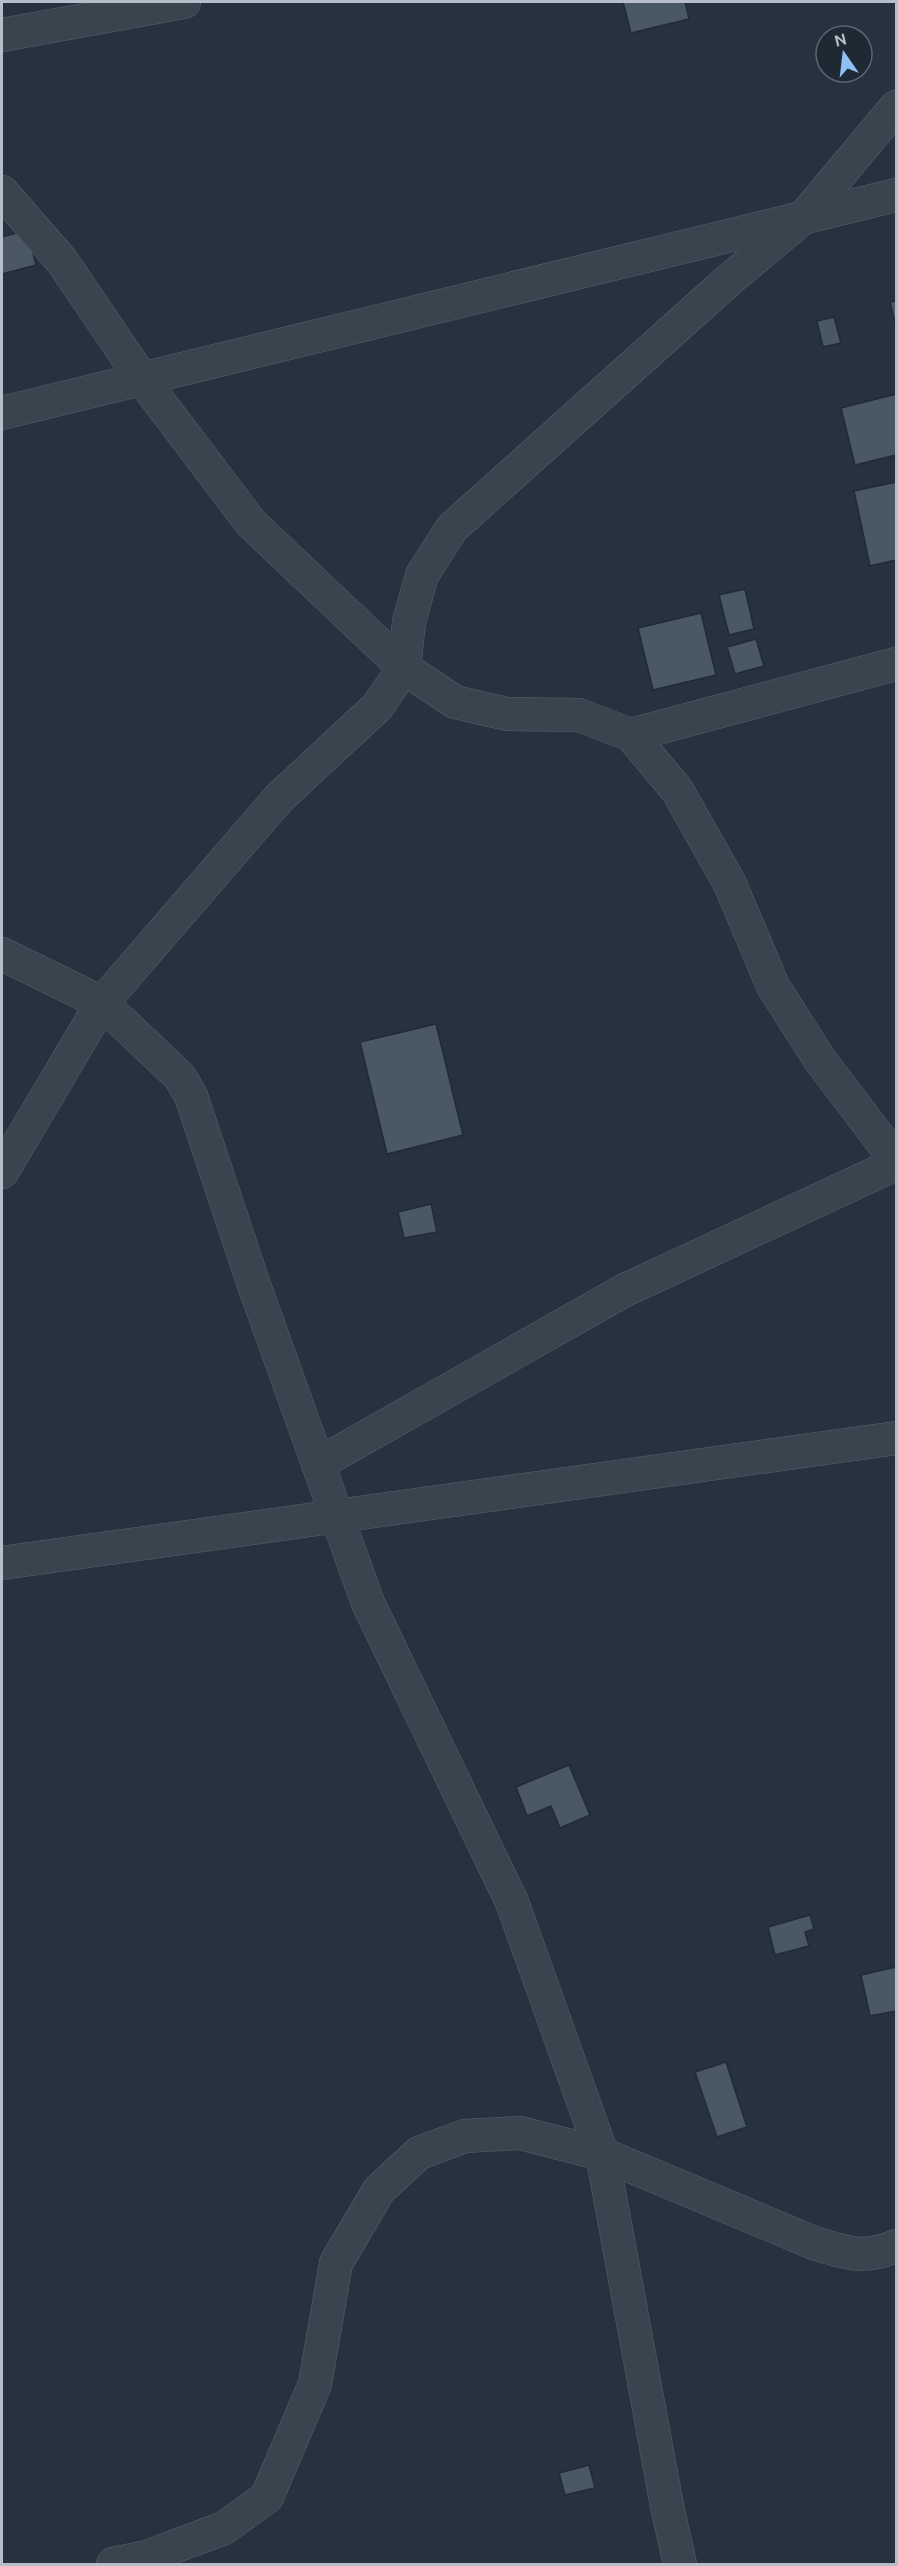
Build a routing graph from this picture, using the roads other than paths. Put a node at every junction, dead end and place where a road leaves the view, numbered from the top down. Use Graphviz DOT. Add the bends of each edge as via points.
graph roads {
  1 [pos="184,2"];
  2 [pos="129,7"];
  3 [pos="2,35"];
  4 [pos="897,107"];
  5 [pos="2,192"];
  6 [pos="897,195"];
  7 [pos="803,218"];
  8 [pos="142,379"];
  9 [pos="2,412"];
  10 [pos="897,664"];
  11 [pos="404,668"];
  12 [pos="631,735"];
  13 [pos="2,954"];
  14 [pos="102,1003"];
  15 [pos="897,1162"];
  16 [pos="2,1172"];
  17 [pos="897,1438"];
  18 [pos="318,1464"];
  19 [pos="336,1515"];
  20 [pos="2,1563"];
  21 [pos="602,2154"];
  22 [pos="897,2246"];
  23 [pos="113,2565"];
  24 [pos="680,2565"];
  1 -- 2 [label="street"];
  2 -- 3 [label="street"];
  4 -- 7 [label="street"];
  5 -- 8 [label="street" via="62,261"];
  6 -- 7 [label="street"];
  7 -- 8 [label="street"];
  7 -- 11 [label="street" via="452,528 422,575 409,622"];
  8 -- 9 [label="street"];
  8 -- 11 [label="street" via="251,523"];
  10 -- 12 [label="street"];
  11 -- 12 [label="street" via="455,702 507,714 579,715"];
  11 -- 14 [label="street" via="376,707 279,798"];
  12 -- 15 [label="street" via="683,800 729,882 773,986 820,1060"];
  13 -- 14 [label="street"];
  14 -- 16 [label="street"];
  14 -- 18 [label="street" via="180,1077 191,1096"];
  15 -- 18 [label="street" via="625,1290"];
  17 -- 19 [label="street"];
  18 -- 19 [label="street"];
  19 -- 20 [label="street"];
  19 -- 21 [label="street" via="368,1603 512,1902"];
  21 -- 22 [label="street" via="848,2254 879,2254"];
  21 -- 23 [label="street" via="520,2133 465,2136 419,2153 379,2190 336,2263 315,2384 267,2497 225,2529"];
  21 -- 24 [label="street"];
}
